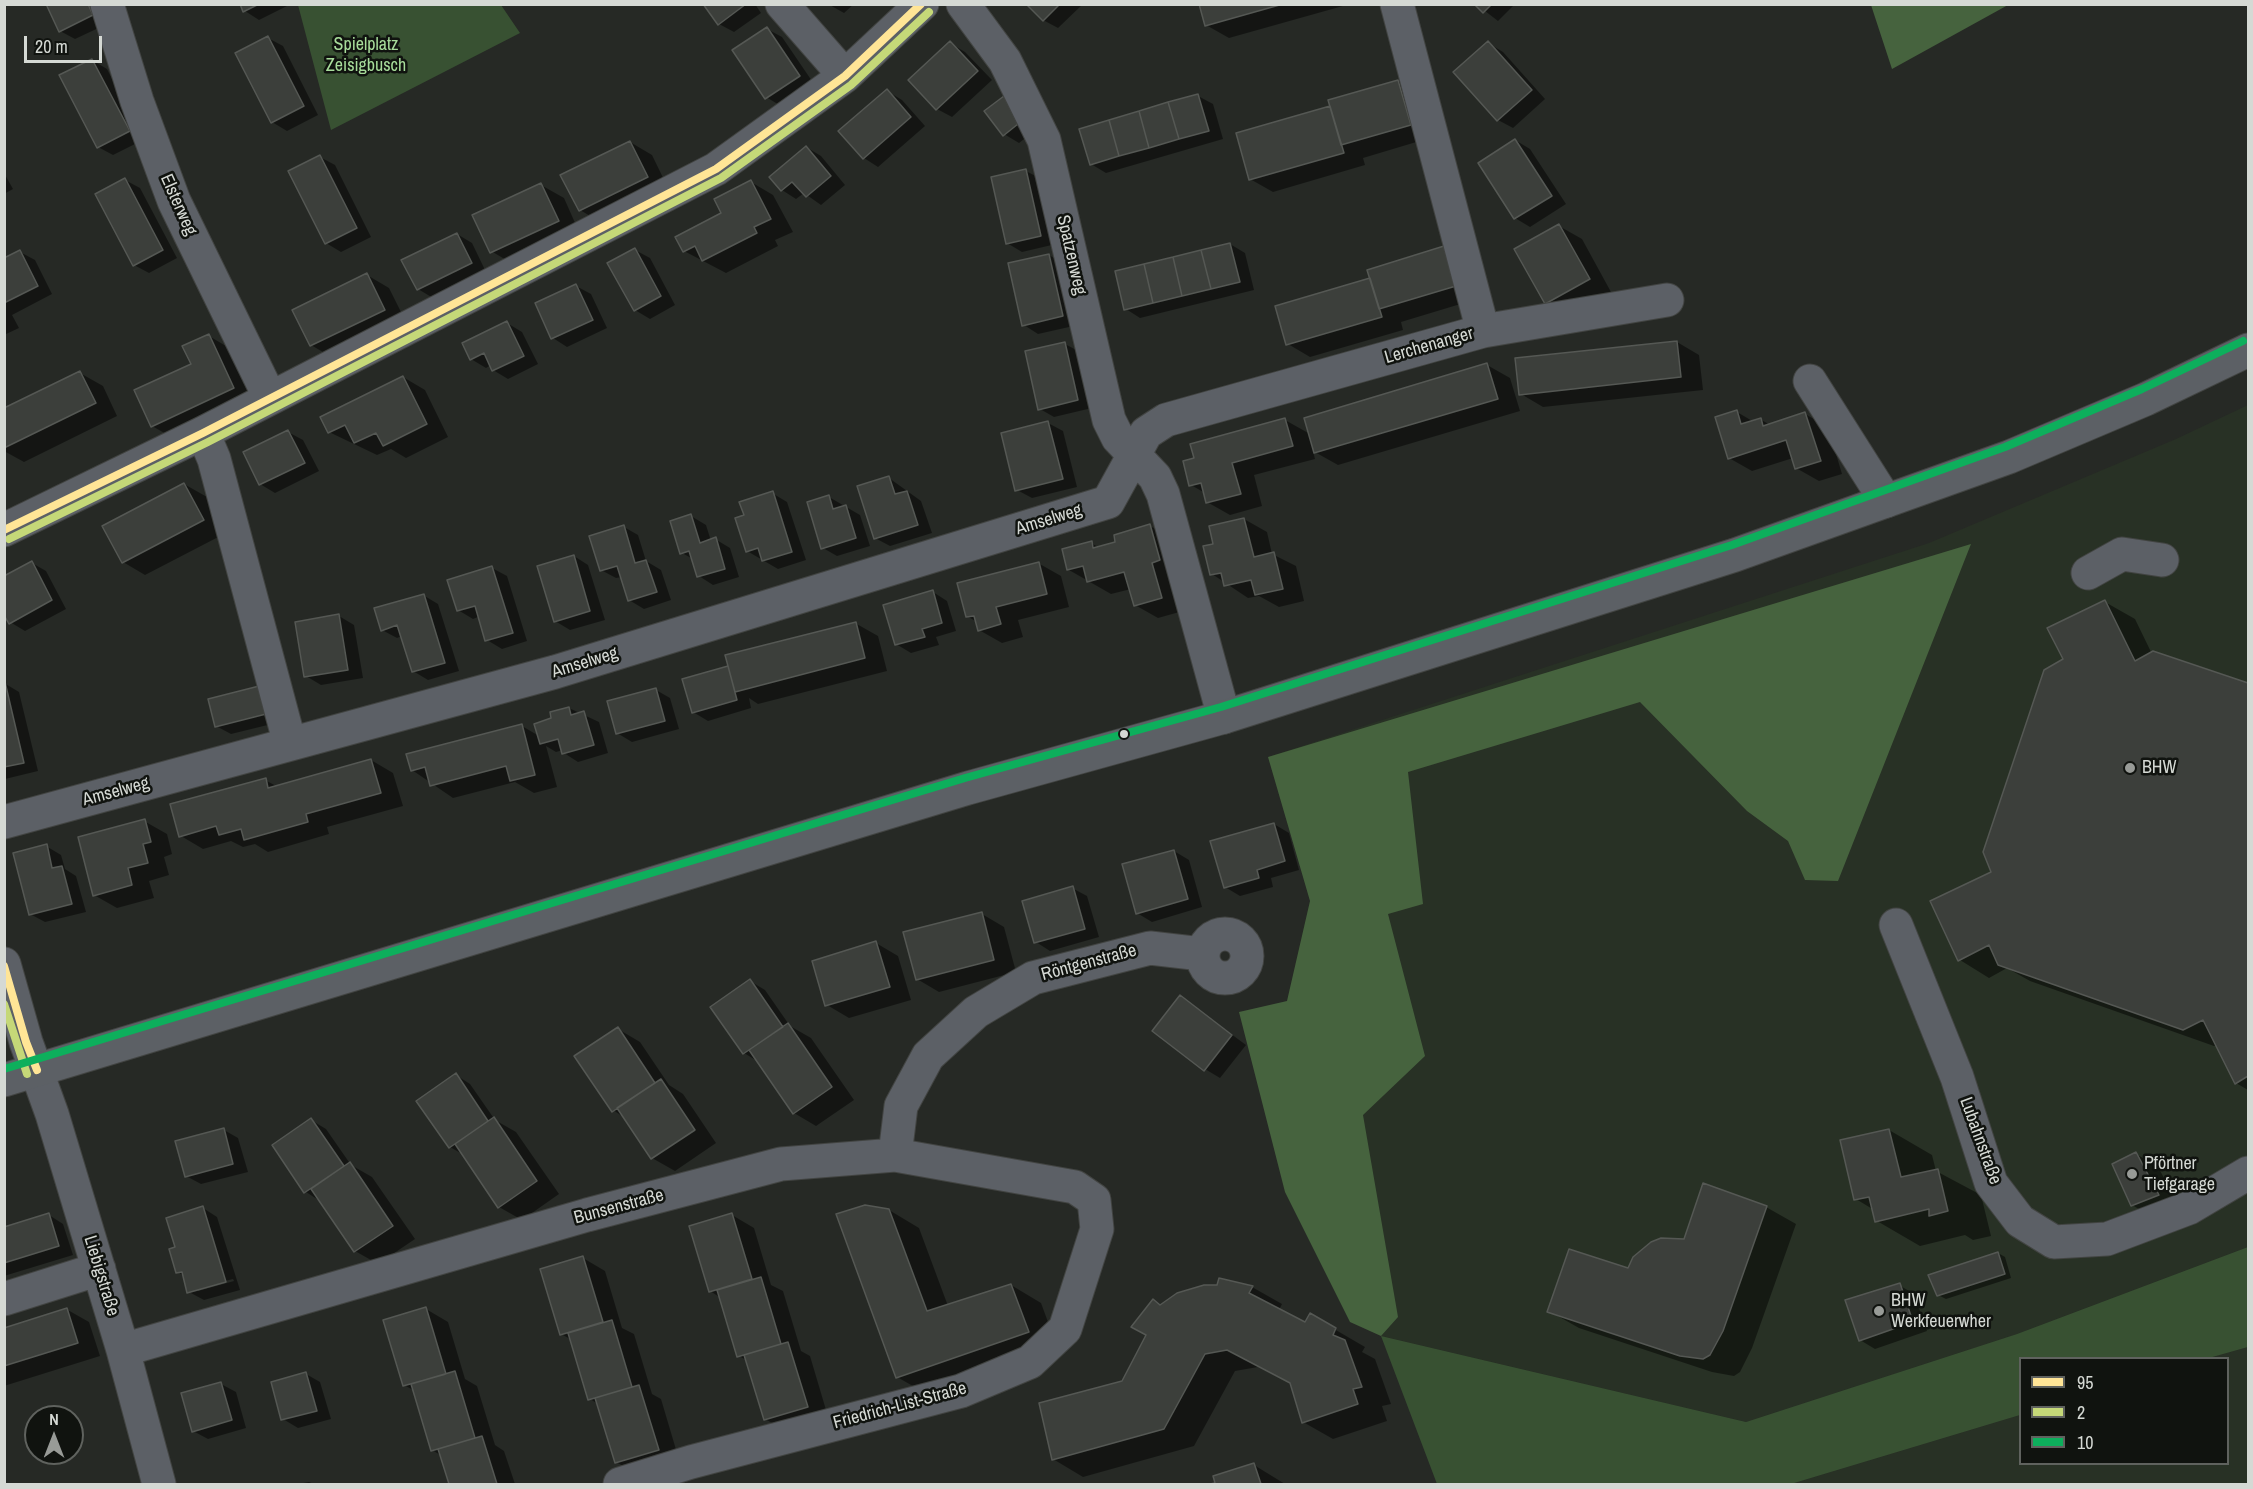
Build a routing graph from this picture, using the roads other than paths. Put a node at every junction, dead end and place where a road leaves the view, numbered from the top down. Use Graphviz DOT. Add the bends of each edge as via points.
graph roads {
  1 [pos="107,4"];
  2 [pos="782,4"];
  3 [pos="922,4"];
  4 [pos="963,4"];
  5 [pos="1397,4"];
  6 [pos="845,76"];
  7 [pos="1667,300"];
  8 [pos="1483,331"];
  9 [pos="2248,350"];
  10 [pos="1810,381"];
  11 [pos="270,398"];
  12 [pos="204,434"];
  13 [pos="1133,454"];
  14 [pos="1886,501"];
  15 [pos="4,530"];
  16 [pos="2162,560"];
  17 [pos="2088,573"];
  18 [pos="1224,717"];
  19 [pos="290,744"];
  20 [pos="4,822"];
  21 [pos="1896,925"];
  22 [pos="1202,954"];
  23 [pos="4,964"];
  24 [pos="38,1070"];
  25 [pos="4,1080"];
  26 [pos="895,1155"];
  27 [pos="2248,1173"];
  28 [pos="1097,1228"];
  29 [pos="99,1269"];
  30 [pos="4,1299"];
  31 [pos="123,1350"];
  32 [pos="159,1485"];
  33 [pos="620,1485"];
  1 -- 11 [label="street, Elsterweg" via="174,201"];
  2 -- 6 [label="street"];
  3 -- 6 [label="street"];
  4 -- 13 [label="street, Spatzenweg" via="1005,61 1044,140 1109,420 1118,438"];
  5 -- 8 [label="street, Lerchenanger"];
  6 -- 11 [label="street" via="716,169"];
  7 -- 8 [label="street"];
  8 -- 13 [label="street, Lerchenanger" via="1166,420 1146,433"];
  9 -- 14 [label="main road" via="2019,453"];
  10 -- 14 [label="street"];
  11 -- 12 [label="street"];
  12 -- 15 [label="street"];
  12 -- 19 [label="street"];
  13 -- 18 [label="street, Spatzenweg" via="1155,477 1162,494"];
  13 -- 19 [label="street, Amselweg" via="1108,502 555,672"];
  14 -- 18 [label="main road" via="1735,555"];
  16 -- 17 [label="street" via="2122,554"];
  18 -- 24 [label="main road" via="968,788"];
  19 -- 20 [label="street, Amselweg"];
  21 -- 27 [label="street, Lubahnstraße" via="1957,1077 1991,1183 2020,1221 2054,1242 2107,1239 2189,1208"];
  22 -- 26 [label="street, Röntgenstraße" via="1150,948 1033,978 976,1011 928,1056 901,1106"];
  23 -- 24 [label="street, Liebigstraße"];
  24 -- 25 [label="main road"];
  24 -- 29 [label="street, Liebigstraße"];
  26 -- 28 [label="street, Bunsenstraße" via="1075,1187 1094,1200"];
  26 -- 31 [label="street, Bunsenstraße" via="781,1164 587,1215"];
  28 -- 33 [label="street, Friedrich-List-Straße" via="1065,1329 1030,1362 961,1391 692,1462"];
  29 -- 30 [label="street"];
  29 -- 31 [label="street, Liebigstraße"];
  31 -- 32 [label="street, Liebigstraße"];
}
